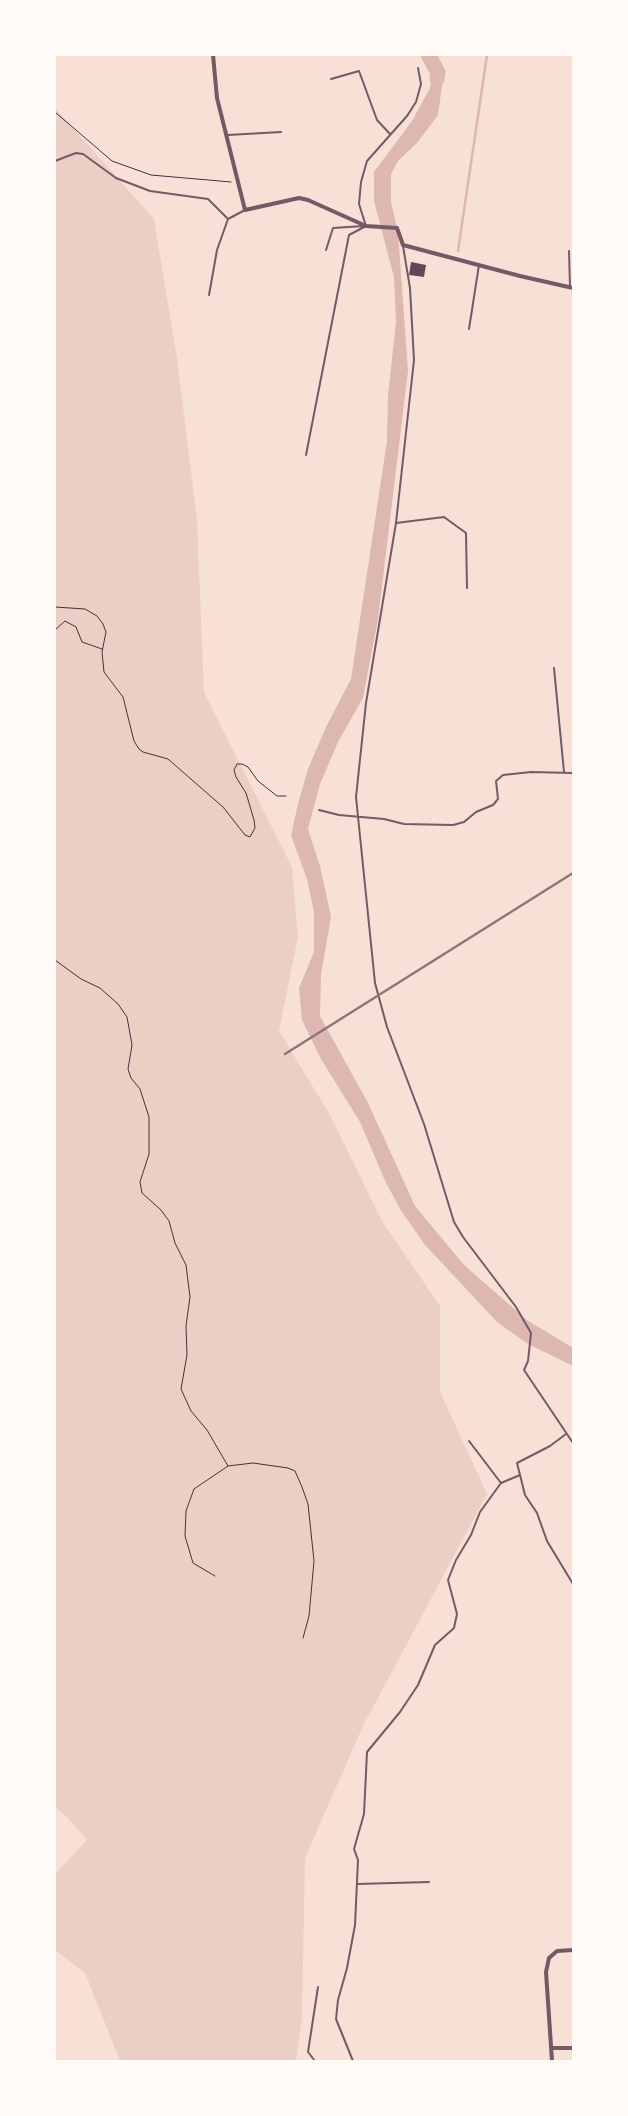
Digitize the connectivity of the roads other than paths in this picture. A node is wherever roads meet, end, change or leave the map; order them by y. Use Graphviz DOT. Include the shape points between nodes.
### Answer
graph roads {
  1 [pos="213,55"];
  2 [pos="418,68"];
  3 [pos="331,79"];
  4 [pos="281,132"];
  5 [pos="390,134"];
  6 [pos="226,135"];
  7 [pos="55,162"];
  8 [pos="244,210"];
  9 [pos="228,219"];
  10 [pos="366,226"];
  11 [pos="403,245"];
  12 [pos="326,250"];
  13 [pos="569,251"];
  14 [pos="479,265"];
  15 [pos="572,287"];
  16 [pos="209,295"];
  17 [pos="468,329"];
  18 [pos="306,455"];
  19 [pos="396,523"];
  20 [pos="467,588"];
  21 [pos="554,668"];
  22 [pos="564,772"];
  23 [pos="573,773"];
  24 [pos="319,810"];
  25 [pos="358,816"];
  26 [pos="566,1434"];
  27 [pos="469,1441"];
  28 [pos="573,1443"];
  29 [pos="520,1475"];
  30 [pos="501,1483"];
  31 [pos="573,1584"];
  32 [pos="429,1882"];
  33 [pos="357,1884"];
  34 [pos="573,1950"];
  35 [pos="318,1987"];
  36 [pos="552,2048"];
  37 [pos="573,2048"];
  38 [pos="315,2061"];
  39 [pos="353,2061"];
  40 [pos="552,2061"];
  1 -- 6 [label="street" via="217,98"];
  2 -- 5 [label="lane" via="421,84 416,102"];
  3 -- 5 [label="lane" via="360,72 377,120"];
  4 -- 6 [label="lane"];
  5 -- 10 [label="lane" via="367,161 361,182 360,204"];
  6 -- 8 [label="street"];
  7 -- 9 [label="lane" via="76,153 83,154 116,178 150,191 208,199"];
  8 -- 9 [label="lane"];
  8 -- 10 [label="street" via="299,198"];
  9 -- 16 [label="lane" via="217,250"];
  10 -- 11 [label="street" via="397,228"];
  10 -- 12 [label="lane" via="333,228"];
  10 -- 18 [label="lane" via="349,235"];
  11 -- 14 [label="street"];
  11 -- 19 [label="lane" via="410,288 414,360"];
  13 -- 15 [label="lane"];
  14 -- 15 [label="street"];
  14 -- 17 [label="lane"];
  19 -- 20 [label="lane" via="444,517 466,533"];
  19 -- 25 [label="lane" via="366,704 356,798"];
  21 -- 22 [label="lane"];
  22 -- 23 [label="lane"];
  22 -- 25 [label="lane" via="504,775 496,781 498,799 493,806 453,825 404,824"];
  24 -- 25 [label="lane"];
  25 -- 26 [label="lane" via="375,982 387,1028 424,1124 454,1222 531,1333 524,1370"];
  26 -- 28 [label="lane"];
  26 -- 29 [label="lane" via="517,1463"];
  27 -- 30 [label="lane"];
  29 -- 30 [label="lane"];
  29 -- 31 [label="lane" via="525,1495 537,1513 547,1541"];
  30 -- 33 [label="lane" via="480,1512 448,1580 457,1614 454,1628 436,1645 418,1685 367,1752 364,1814 354,1849 358,1860"];
  32 -- 33 [label="lane"];
  33 -- 39 [label="lane" via="354,1925 336,2019"];
  34 -- 36 [label="street" via="557,1951 550,1958 546,1972"];
  35 -- 38 [label="lane" via="308,2052"];
  36 -- 37 [label="street"];
  36 -- 40 [label="street"];
}
